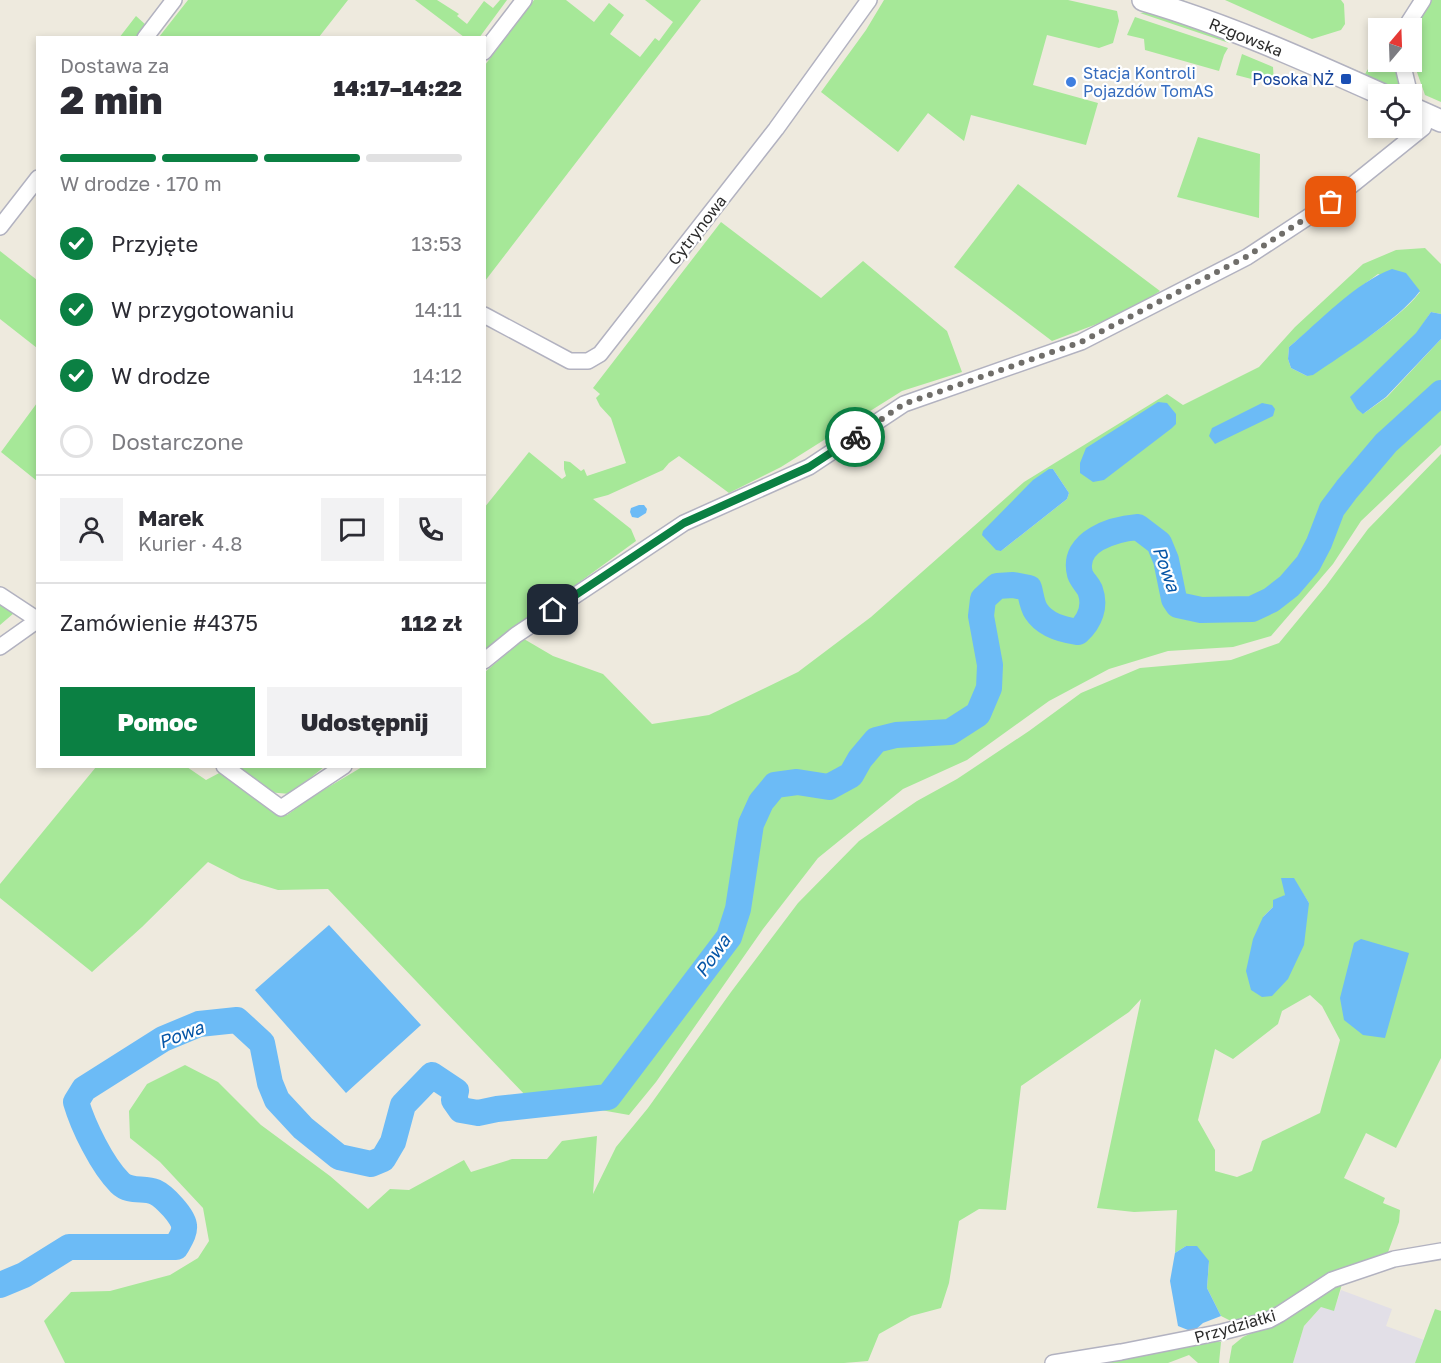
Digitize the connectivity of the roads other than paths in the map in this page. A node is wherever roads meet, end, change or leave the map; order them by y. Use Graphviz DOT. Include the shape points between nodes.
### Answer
graph roads {
  1 [pos="174,0"];
  2 [pos="524,0"];
  3 [pos="869,0"];
  4 [pos="1143,0"];
  5 [pos="1423,0"];
  6 [pos="1411,18"];
  7 [pos="147,36"];
  8 [pos="486,49"];
  9 [pos="1368,88"];
  10 [pos="1427,114"];
  11 [pos="36,181"];
  12 [pos="0,228"];
  13 [pos="486,316"];
  14 [pos="0,596"];
  15 [pos="36,619"];
  16 [pos="36,621"];
  17 [pos="0,647"];
  18 [pos="486,659"];
  19 [pos="227,768"];
  20 [pos="341,768"];
  21 [pos="1441,1251"];
  22 [pos="1053,1363"];
  1 -- 7 [label="street"];
  2 -- 8 [label="street"];
  3 -- 13 [label="street, Cytrynowa" via="776,129 600,354 588,361 570,361"];
  4 -- 9 [label="street, Rzgowska" via="1241,34"];
  5 -- 6 [label="street"];
  10 -- 18 [label="street" via="1423,128 1331,202 1246,257 1081,342 904,404 809,467 684,523 516,635"];
  11 -- 12 [label="street"];
  14 -- 15 [label="street"];
  16 -- 17 [label="street"];
  19 -- 20 [label="street" via="281,808"];
  21 -- 22 [label="street, Przydziałki" via="1394,1259 1332,1280 1269,1320"];
}
